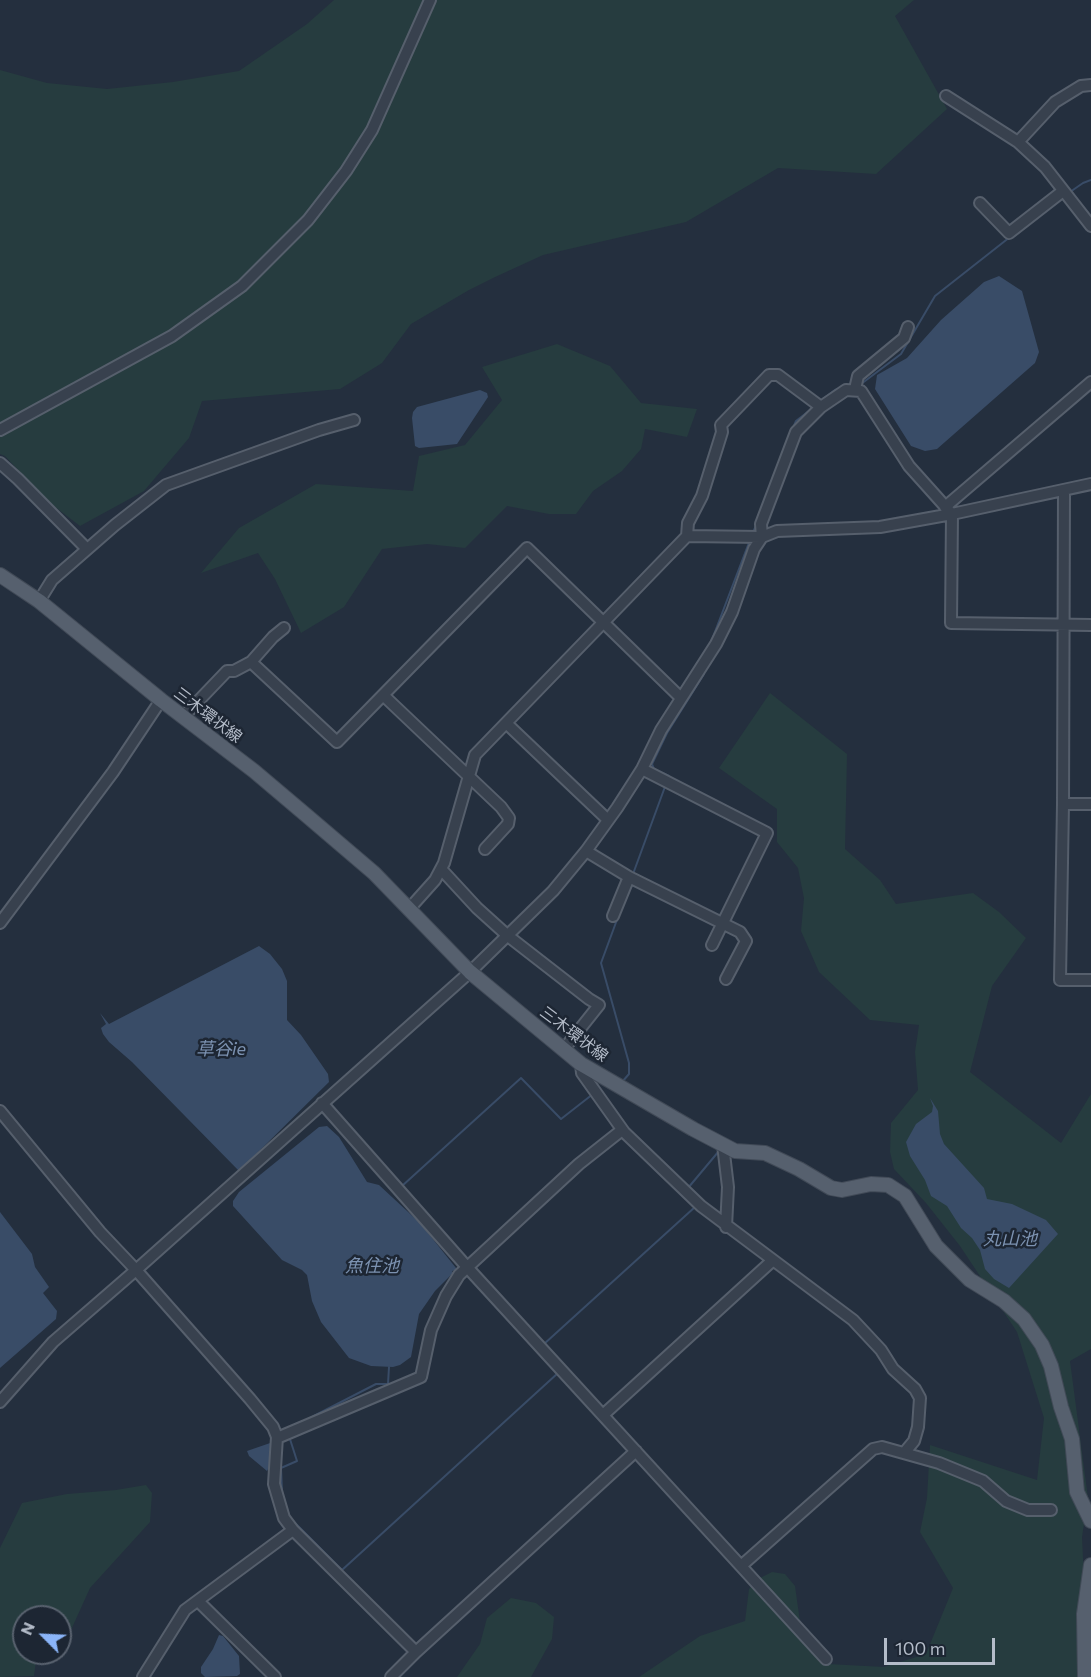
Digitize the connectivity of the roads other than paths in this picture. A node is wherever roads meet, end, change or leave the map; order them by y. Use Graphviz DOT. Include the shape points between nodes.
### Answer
graph roads {
  1 [pos="430,0"];
  2 [pos="1091,85"];
  3 [pos="946,96"];
  4 [pos="1018,142"];
  5 [pos="1063,191"];
  6 [pos="980,203"];
  7 [pos="1091,226"];
  8 [pos="908,327"];
  9 [pos="1091,382"];
  10 [pos="855,389"];
  11 [pos="821,407"];
  12 [pos="354,420"];
  13 [pos="0,430"];
  14 [pos="0,463"];
  15 [pos="1091,484"];
  16 [pos="1064,489"];
  17 [pos="949,511"];
  18 [pos="687,536"];
  19 [pos="762,537"];
  20 [pos="87,549"];
  21 [pos="0,575"];
  22 [pos="39,601"];
  23 [pos="604,622"];
  24 [pos="1064,624"];
  25 [pos="1091,625"];
  26 [pos="284,628"];
  27 [pos="251,662"];
  28 [pos="383,695"];
  29 [pos="681,698"];
  30 [pos="161,700"];
  31 [pos="183,717"];
  32 [pos="506,723"];
  33 [pos="642,769"];
  34 [pos="469,778"];
  35 [pos="1063,804"];
  36 [pos="1091,804"];
  37 [pos="608,820"];
  38 [pos="485,849"];
  39 [pos="586,851"];
  40 [pos="441,869"];
  41 [pos="629,877"];
  42 [pos="409,909"];
  43 [pos="613,916"];
  44 [pos="0,923"];
  45 [pos="722,923"];
  46 [pos="508,936"];
  47 [pos="712,945"];
  48 [pos="470,972"];
  49 [pos="726,979"];
  50 [pos="1091,980"];
  51 [pos="564,1049"];
  52 [pos="581,1064"];
  53 [pos="322,1103"];
  54 [pos="0,1111"];
  55 [pos="622,1130"];
  56 [pos="723,1145"];
  57 [pos="726,1227"];
  58 [pos="772,1262"];
  59 [pos="467,1267"];
  60 [pos="136,1270"];
  61 [pos="0,1402"];
  62 [pos="603,1415"];
  63 [pos="277,1438"];
  64 [pos="636,1451"];
  65 [pos="904,1453"];
  66 [pos="1051,1510"];
  67 [pos="1091,1521"];
  68 [pos="293,1530"];
  69 [pos="1091,1565"];
  70 [pos="741,1566"];
  71 [pos="198,1601"];
  72 [pos="416,1652"];
  73 [pos="826,1659"];
  74 [pos="262,1665"];
  75 [pos="143,1677"];
  76 [pos="259,1677"];
  77 [pos="275,1677"];
  78 [pos="391,1677"];
  79 [pos="1085,1677"];
  1 -- 13 [label="street" via="372,130 346,171 308,220 242,286 172,336"];
  2 -- 4 [label="street" via="1081,86 1055,102"];
  3 -- 4 [label="street"];
  4 -- 5 [label="street"];
  5 -- 6 [label="street" via="1009,233"];
  5 -- 7 [label="street"];
  8 -- 10 [label="street" via="904,338 858,376"];
  9 -- 17 [label="street"];
  10 -- 11 [label="street" via="846,390"];
  10 -- 17 [label="street" via="861,391 909,466"];
  11 -- 18 [label="street" via="778,375 769,375 721,424 722,432 702,496 688,523"];
  11 -- 19 [label="street" via="796,432 761,524"];
  12 -- 20 [label="street" via="166,484"];
  14 -- 20 [label="street"];
  15 -- 16 [label="street"];
  16 -- 17 [label="street"];
  16 -- 24 [label="street"];
  17 -- 19 [label="street" via="880,527 777,531"];
  17 -- 24 [label="street" via="951,623"];
  18 -- 19 [label="street"];
  18 -- 23 [label="street"];
  19 -- 29 [label="street" via="716,644"];
  20 -- 22 [label="street" via="52,580"];
  21 -- 22 [label="main road, 三木環状線"];
  22 -- 30 [label="main road, 三木環状線"];
  23 -- 28 [label="street" via="527,548"];
  23 -- 29 [label="street"];
  23 -- 32 [label="street"];
  24 -- 25 [label="street"];
  24 -- 35 [label="street"];
  26 -- 27 [label="street"];
  27 -- 28 [label="street" via="336,742"];
  27 -- 31 [label="street" via="227,671"];
  28 -- 34 [label="street"];
  29 -- 33 [label="street"];
  30 -- 31 [label="main road, 三木環状線"];
  30 -- 44 [label="street" via="113,772"];
  31 -- 42 [label="main road, 三木環状線" via="306,814"];
  32 -- 34 [label="street" via="476,755"];
  32 -- 37 [label="street"];
  33 -- 37 [label="street"];
  33 -- 45 [label="street" via="767,833"];
  34 -- 38 [label="street" via="509,818"];
  34 -- 40 [label="street"];
  35 -- 36 [label="street"];
  35 -- 50 [label="street" via="1060,980"];
  37 -- 39 [label="street"];
  39 -- 41 [label="street"];
  39 -- 46 [label="street"];
  40 -- 42 [label="street"];
  40 -- 46 [label="street"];
  41 -- 43 [label="street"];
  41 -- 45 [label="street"];
  42 -- 48 [label="main road, 三木環状線"];
  45 -- 47 [label="street"];
  45 -- 49 [label="street" via="740,932 746,941"];
  46 -- 48 [label="street"];
  46 -- 51 [label="street" via="599,1005"];
  48 -- 51 [label="main road, 三木環状線"];
  48 -- 53 [label="street"];
  51 -- 52 [label="main road, 三木環状線"];
  52 -- 55 [label="street" via="582,1072"];
  52 -- 56 [label="main road, 三木環状線"];
  53 -- 59 [label="street"];
  53 -- 60 [label="street"];
  54 -- 60 [label="street"];
  55 -- 57 [label="street"];
  55 -- 59 [label="street" via="579,1164"];
  56 -- 57 [label="street" via="728,1187"];
  56 -- 67 [label="main road, 三木環状線" via="735,1151 765,1153 831,1188 888,1185 905,1196 936,1246 970,1280 1024,1319 1042,1345 1072,1439 1077,1492"];
  57 -- 58 [label="street"];
  58 -- 62 [label="street"];
  58 -- 65 [label="street" via="853,1320 915,1389 920,1398 918,1427 914,1441"];
  59 -- 62 [label="street"];
  59 -- 63 [label="street" via="431,1330 421,1377"];
  60 -- 61 [label="street" via="53,1342"];
  60 -- 63 [label="street" via="250,1399"];
  62 -- 64 [label="street"];
  63 -- 68 [label="street" via="274,1484 284,1518"];
  64 -- 70 [label="street"];
  64 -- 72 [label="street"];
  65 -- 66 [label="street" via="983,1481 1006,1501 1028,1510"];
  65 -- 70 [label="street" via="882,1447 873,1449"];
  68 -- 71 [label="street"];
  68 -- 72 [label="street"];
  69 -- 79 [label="main road" via="1084,1614"];
  70 -- 73 [label="street"];
  71 -- 74 [label="street"];
  71 -- 75 [label="street" via="185,1610"];
  72 -- 78 [label="street"];
  74 -- 76 [label="street"];
  74 -- 77 [label="street"];
}
